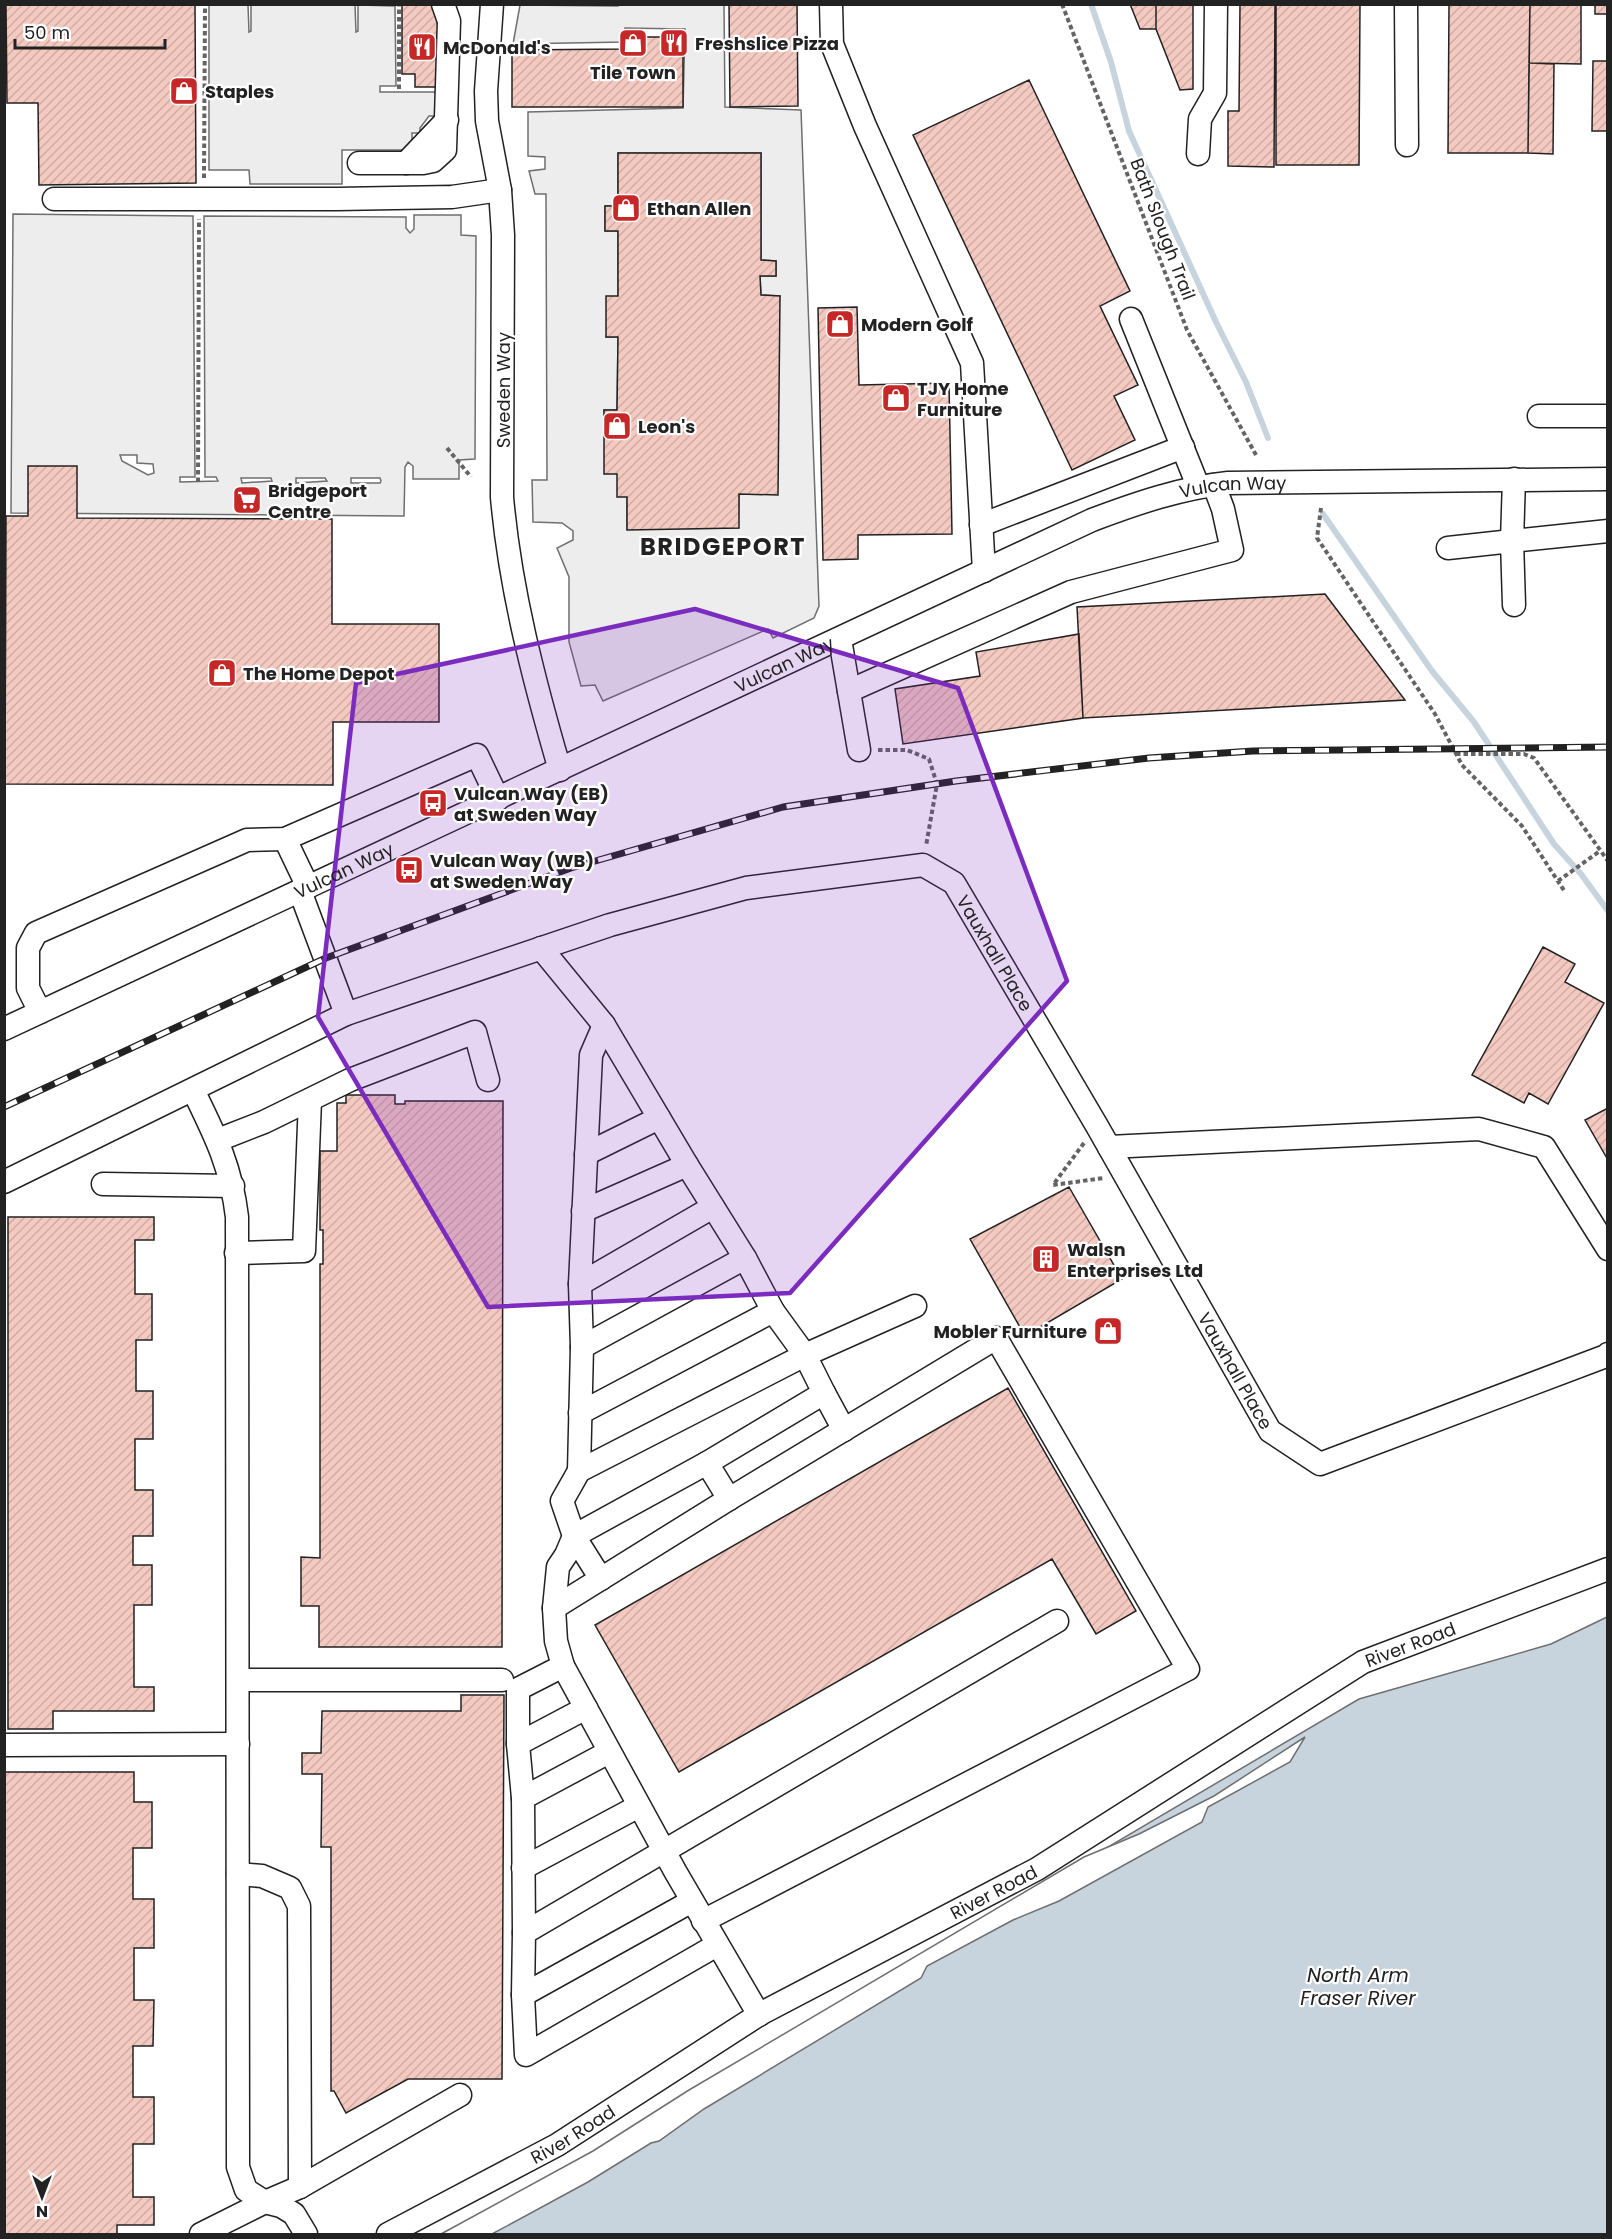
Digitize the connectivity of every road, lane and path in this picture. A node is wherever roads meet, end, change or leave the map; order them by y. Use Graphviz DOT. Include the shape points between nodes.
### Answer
graph roads {
  1 [pos="205,4"];
  2 [pos="399,4"];
  3 [pos="443,4"];
  4 [pos="492,4"];
  5 [pos="831,4"];
  6 [pos="1062,4"];
  7 [pos="1216,4"];
  8 [pos="1406,4"];
  9 [pos="399,89"];
  10 [pos="1407,145"];
  11 [pos="1198,154"];
  12 [pos="359,163"];
  13 [pos="204,179"];
  14 [pos="500,190"];
  15 [pos="54,199"];
  16 [pos="199,213"];
  17 [pos="1131,319"];
  18 [pos="1539,416"];
  19 [pos="1608,416"];
  20 [pos="1183,447"];
  21 [pos="447,448"];
  22 [pos="1256,455"];
  23 [pos="471,477"];
  24 [pos="1514,479"];
  25 [pos="1608,479"];
  26 [pos="198,482"];
  27 [pos="1206,485"];
  28 [pos="1321,508"];
  29 [pos="981,525"];
  30 [pos="1608,531"];
  31 [pos="1512,541"];
  32 [pos="1448,548"];
  33 [pos="984,571"];
  34 [pos="1514,605"];
  35 [pos="840,639"];
  36 [pos="849,691"];
  37 [pos="859,750"];
  38 [pos="1459,754"];
  39 [pos="560,770"];
  40 [pos="498,799"];
  41 [pos="285,839"];
  42 [pos="1600,851"];
  43 [pos="1608,861"];
  44 [pos="923,865"];
  45 [pos="1558,881"];
  46 [pos="304,889"];
  47 [pos="1565,892"];
  48 [pos="541,948"];
  49 [pos="40,1012"];
  50 [pos="346,1014"];
  51 [pos="604,1025"];
  52 [pos="4,1029"];
  53 [pos="488,1080"];
  54 [pos="193,1090"];
  55 [pos="310,1100"];
  56 [pos="659,1118"];
  57 [pos="1097,1126"];
  58 [pos="218,1140"];
  59 [pos="1109,1147"];
  60 [pos="586,1154"];
  61 [pos="687,1165"];
  62 [pos="1125,1175"];
  63 [pos="4,1182"];
  64 [pos="103,1184"];
  65 [pos="233,1186"];
  66 [pos="713,1207"];
  67 [pos="583,1211"];
  68 [pos="1608,1248"];
  69 [pos="236,1253"];
  70 [pos="745,1258"];
  71 [pos="580,1284"];
  72 [pos="915,1306"];
  73 [pos="773,1311"];
  74 [pos="582,1347"];
  75 [pos="1608,1353"];
  76 [pos="805,1355"];
  77 [pos="824,1393"];
  78 [pos="580,1413"];
  79 [pos="844,1430"];
  80 [pos="707,1463"];
  81 [pos="579,1471"];
  82 [pos="729,1499"];
  83 [pos="574,1536"];
  84 [pos="1608,1569"];
  85 [pos="601,1579"];
  86 [pos="554,1608"];
  87 [pos="1057,1621"];
  88 [pos="563,1666"];
  89 [pos="238,1680"];
  90 [pos="502,1680"];
  91 [pos="586,1708"];
  92 [pos="238,1744"];
  93 [pos="518,1744"];
  94 [pos="4,1745"];
  95 [pos="609,1752"];
  96 [pos="523,1798"];
  97 [pos="639,1806"];
  98 [pos="663,1851"];
  99 [pos="523,1868"];
  100 [pos="238,1874"];
  101 [pos="692,1901"];
  102 [pos="703,1921"];
  103 [pos="524,1933"];
  104 [pos="717,1946"];
  105 [pos="523,1995"];
  106 [pos="759,2014"];
  107 [pos="460,2095"];
  108 [pos="300,2187"];
  109 [pos="265,2202"];
  110 [pos="201,2235"];
  111 [pos="306,2235"];
  112 [pos="388,2235"];
  1 -- 13 [label="path"];
  2 -- 9 [label="path"];
  3 -- 12 [label="street" via="449,21 446,144 440,156 423,163"];
  4 -- 14 [label="street, Sweden Way" via="487,121"];
  5 -- 29 [label="street" via="832,44 972,363"];
  6 -- 22 [label="path, Bath Slough Trail" via="1187,330"];
  7 -- 11 [label="street" via="1215,93 1200,119"];
  8 -- 10 [label="street"];
  14 -- 15 [label="street" via="452,197"];
  14 -- 39 [label="street, Sweden Way" via="502,497 506,536 518,604"];
  16 -- 26 [label="path"];
  17 -- 20 [label="street"];
  18 -- 19 [label="street"];
  20 -- 27 [label="street"];
  20 -- 29 [label="street"];
  21 -- 23 [label="path"];
  24 -- 25 [label="street, Vulcan Way"];
  24 -- 27 [label="street, Vulcan Way"];
  24 -- 31 [label="street"];
  27 -- 33 [label="street, Vulcan Way" via="1120,509"];
  27 -- 36 [label="street" via="1223,509 1232,550 1071,592"];
  28 -- 38 [label="path" via="1317,538"];
  29 -- 33 [label="street"];
  30 -- 31 [label="street"];
  31 -- 32 [label="street"];
  31 -- 34 [label="street"];
  33 -- 35 [label="street, Vulcan Way"];
  35 -- 36 [label="street"];
  35 -- 39 [label="street, Vulcan Way"];
  36 -- 37 [label="street"];
  37 -- 44 [label="path" via="907,750 929,759 937,784"];
  38 -- 42 [label="path" via="1524,754 1534,758"];
  38 -- 45 [label="path" via="1462,765 1522,826"];
  39 -- 40 [label="street, Vulcan Way"];
  40 -- 41 [label="street" via="477,755"];
  40 -- 46 [label="street, Vulcan Way"];
  41 -- 46 [label="street"];
  41 -- 49 [label="street" via="247,840 36,933 28,948 28,988"];
  42 -- 43 [label="path"];
  42 -- 45 [label="path"];
  44 -- 48 [label="street" via="746,888"];
  44 -- 57 [label="street, Vauxhall Place" via="954,884"];
  45 -- 47 [label="path"];
  46 -- 49 [label="street, Vulcan Way"];
  46 -- 50 [label="street"];
  48 -- 50 [label="street"];
  48 -- 51 [label="street"];
  49 -- 52 [label="street, Vulcan Way"];
  50 -- 54 [label="street"];
  51 -- 56 [label="street"];
  51 -- 60 [label="street" via="591,1055"];
  53 -- 55 [label="street" via="475,1032 350,1080"];
  54 -- 58 [label="street"];
  54 -- 63 [label="street"];
  55 -- 58 [label="street"];
  55 -- 69 [label="street" via="304,1251"];
  56 -- 60 [label="street"];
  56 -- 61 [label="street"];
  57 -- 59 [label="street, Vauxhall Place"];
  57 -- 62 [label="path" via="1053,1185"];
  58 -- 65 [label="street"];
  59 -- 62 [label="street, Vauxhall Place"];
  59 -- 68 [label="street" via="1479,1129 1544,1148"];
  60 -- 67 [label="street"];
  61 -- 66 [label="street"];
  61 -- 67 [label="street"];
  62 -- 75 [label="street, Vauxhall Place" via="1270,1431 1320,1464"];
  64 -- 65 [label="street"];
  65 -- 69 [label="street"];
  66 -- 70 [label="street"];
  66 -- 71 [label="street"];
  67 -- 71 [label="street"];
  69 -- 89 [label="street"];
  70 -- 73 [label="street"];
  70 -- 74 [label="street"];
  71 -- 74 [label="street"];
  72 -- 76 [label="street"];
  73 -- 76 [label="street"];
  73 -- 78 [label="street"];
  74 -- 78 [label="street"];
  76 -- 77 [label="street"];
  76 -- 81 [label="street"];
  77 -- 79 [label="street"];
  77 -- 80 [label="street"];
  78 -- 81 [label="street"];
  79 -- 82 [label="street"];
  79 -- 102 [label="street" via="996,1338 1188,1669"];
  80 -- 82 [label="street"];
  80 -- 83 [label="street"];
  81 -- 83 [label="street" via="562,1502"];
  82 -- 85 [label="street"];
  83 -- 85 [label="street"];
  83 -- 86 [label="street" via="558,1567"];
  84 -- 106 [label="street, River Road" via="1363,1662 1037,1869"];
  85 -- 86 [label="street"];
  86 -- 88 [label="street" via="556,1641"];
  87 -- 98 [label="street"];
  88 -- 91 [label="street"];
  88 -- 93 [label="street" via="518,1689"];
  89 -- 90 [label="street"];
  89 -- 92 [label="street"];
  91 -- 93 [label="street"];
  91 -- 95 [label="street"];
  92 -- 94 [label="street"];
  92 -- 100 [label="street"];
  93 -- 96 [label="street"];
  95 -- 96 [label="street"];
  95 -- 97 [label="street"];
  96 -- 99 [label="street"];
  97 -- 98 [label="street"];
  97 -- 99 [label="street"];
  98 -- 101 [label="street"];
  98 -- 103 [label="street"];
  99 -- 103 [label="street"];
  100 -- 108 [label="street" via="262,1876 290,1888 299,1906"];
  100 -- 109 [label="street" via="238,2167 246,2190"];
  101 -- 102 [label="street"];
  101 -- 105 [label="street"];
  102 -- 104 [label="street"];
  103 -- 105 [label="street"];
  104 -- 105 [label="street" via="526,2055"];
  104 -- 106 [label="street"];
  106 -- 112 [label="street, River Road" via="557,2145"];
  107 -- 108 [label="street"];
  108 -- 109 [label="street"];
  109 -- 110 [label="street"];
  109 -- 111 [label="street" via="294,2214"];
}
